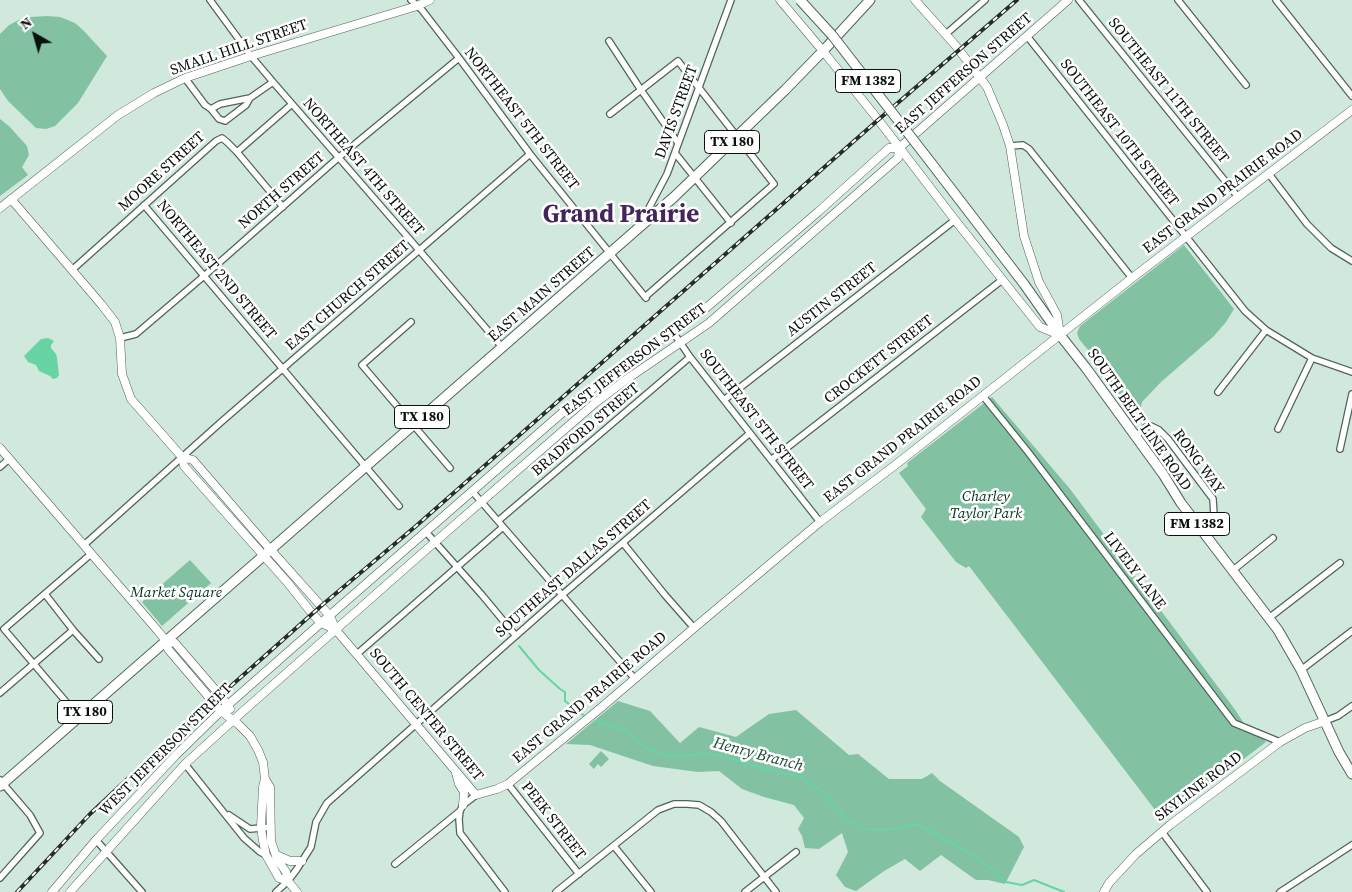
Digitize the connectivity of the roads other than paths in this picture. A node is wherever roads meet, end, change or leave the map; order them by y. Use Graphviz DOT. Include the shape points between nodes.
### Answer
graph roads {
  1 [pos="210,0"];
  2 [pos="430,0"];
  3 [pos="730,0"];
  4 [pos="780,0"];
  5 [pos="800,0"];
  6 [pos="870,0"];
  7 [pos="915,0"];
  8 [pos="985,0"];
  9 [pos="1068,0"];
  10 [pos="1079,0"];
  11 [pos="1178,0"];
  12 [pos="1276,0"];
  13 [pos="414,3"];
  14 [pos="946,34"];
  15 [pos="1027,36"];
  16 [pos="609,41"];
  17 [pos="823,51"];
  18 [pos="251,56"];
  19 [pos="459,58"];
  20 [pos="980,77"];
  21 [pos="185,78"];
  22 [pos="273,82"];
  23 [pos="1246,86"];
  24 [pos="698,88"];
  25 [pos="641,90"];
  26 [pos="1352,96"];
  27 [pos="250,98"];
  28 [pos="292,104"];
  29 [pos="211,109"];
  30 [pos="1352,110"];
  31 [pos="610,114"];
  32 [pos="737,137"];
  33 [pos="678,143"];
  34 [pos="1010,146"];
  35 [pos="900,148"];
  36 [pos="237,152"];
  37 [pos="675,152"];
  38 [pos="530,154"];
  39 [pos="338,158"];
  40 [pos="1269,174"];
  41 [pos="694,178"];
  42 [pos="1238,198"];
  43 [pos="11,200"];
  44 [pos="144,205"];
  45 [pos="283,207"];
  46 [pos="0,208"];
  47 [pos="955,220"];
  48 [pos="730,223"];
  49 [pos="637,229"];
  50 [pos="1186,237"];
  51 [pos="419,250"];
  52 [pos="610,253"];
  53 [pos="1352,261"];
  54 [pos="755,267"];
  55 [pos="72,270"];
  56 [pos="204,276"];
  57 [pos="763,277"];
  58 [pos="1132,278"];
  59 [pos="1002,280"];
  60 [pos="410,322"];
  61 [pos="1266,330"];
  62 [pos="673,332"];
  63 [pos="1060,335"];
  64 [pos="120,338"];
  65 [pos="681,344"];
  66 [pos="502,347"];
  67 [pos="690,357"];
  68 [pos="1312,358"];
  69 [pos="283,369"];
  70 [pos="1352,372"];
  71 [pos="1218,392"];
  72 [pos="1352,394"];
  73 [pos="983,396"];
  74 [pos="579,399"];
  75 [pos="724,400"];
  76 [pos="586,411"];
  77 [pos="413,425"];
  78 [pos="1278,429"];
  79 [pos="539,432"];
  80 [pos="750,433"];
  81 [pos="1136,436"];
  82 [pos="548,443"];
  83 [pos="0,448"];
  84 [pos="1340,448"];
  85 [pos="182,457"];
  86 [pos="9,459"];
  87 [pos="771,460"];
  88 [pos="502,464"];
  89 [pos="366,466"];
  90 [pos="0,467"];
  91 [pos="450,468"];
  92 [pos="512,475"];
  93 [pos="472,491"];
  94 [pos="481,502"];
  95 [pos="399,506"];
  96 [pos="498,521"];
  97 [pos="820,522"];
  98 [pos="503,527"];
  99 [pos="1202,531"];
  100 [pos="426,532"];
  101 [pos="1273,538"];
  102 [pos="435,542"];
  103 [pos="623,543"];
  104 [pos="84,546"];
  105 [pos="267,552"];
  106 [pos="91,554"];
  107 [pos="1340,563"];
  108 [pos="457,567"];
  109 [pos="1232,570"];
  110 [pos="44,594"];
  111 [pos="562,595"];
  112 [pos="330,616"];
  113 [pos="1269,618"];
  114 [pos="321,623"];
  115 [pos="694,628"];
  116 [pos="73,630"];
  117 [pos="336,630"];
  118 [pos="1352,631"];
  119 [pos="516,636"];
  120 [pos="166,641"];
  121 [pos="357,654"];
  122 [pos="99,659"];
  123 [pos="34,664"];
  124 [pos="1301,670"];
  125 [pos="634,679"];
  126 [pos="0,693"];
  127 [pos="1352,706"];
  128 [pos="225,708"];
  129 [pos="79,717"];
  130 [pos="234,720"];
  131 [pos="1325,721"];
  132 [pos="416,724"];
  133 [pos="1280,742"];
  134 [pos="185,764"];
  135 [pos="455,771"];
  136 [pos="1352,774"];
  137 [pos="265,779"];
  138 [pos="1,783"];
  139 [pos="508,784"];
  140 [pos="476,795"];
  141 [pos="220,808"];
  142 [pos="462,808"];
  143 [pos="262,827"];
  144 [pos="271,827"];
  145 [pos="250,829"];
  146 [pos="1162,832"];
  147 [pos="244,838"];
  148 [pos="96,840"];
  149 [pos="1352,845"];
  150 [pos="614,846"];
  151 [pos="106,851"];
  152 [pos="796,852"];
  153 [pos="266,855"];
  154 [pos="276,855"];
  155 [pos="302,861"];
  156 [pos="395,864"];
  157 [pos="579,874"];
  158 [pos="764,877"];
  159 [pos="0,878"];
  160 [pos="288,881"];
  161 [pos="52,892"];
  162 [pos="70,892"];
  163 [pos="142,892"];
  164 [pos="276,892"];
  165 [pos="297,892"];
  166 [pos="505,892"];
  167 [pos="556,892"];
  168 [pos="651,892"];
  169 [pos="745,892"];
  170 [pos="776,892"];
  171 [pos="1104,892"];
  172 [pos="1207,892"];
  173 [pos="1280,892"];
  1 -- 18 [label="street, NORTHEAST 4TH STREET"];
  2 -- 13 [label="street, SMALL HILL STREET"];
  3 -- 24 [label="street, DAVIS STREET"];
  4 -- 17 [label="street, FM 1382"];
  5 -- 63 [label="main road, SOUTH BELT LINE ROAD / FM 1382, bridge" via="832,35"];
  6 -- 17 [label="main road, EAST MAIN STREET / TX 180"];
  7 -- 14 [label="street"];
  8 -- 14 [label="street"];
  9 -- 15 [label="street, EAST JEFFERSON STREET"];
  10 -- 42 [label="street, SOUTHEAST 11TH STREET"];
  11 -- 23 [label="street"];
  12 -- 26 [label="street"];
  13 -- 18 [label="street, SMALL HILL STREET"];
  13 -- 19 [label="street, NORTHEAST 5TH STREET"];
  14 -- 20 [label="street"];
  15 -- 20 [label="street, EAST JEFFERSON STREET"];
  15 -- 50 [label="street, SOUTHEAST 10TH STREET"];
  16 -- 25 [label="street"];
  17 -- 32 [label="main road, EAST MAIN STREET / TX 180"];
  17 -- 35 [label="street, SOUTH BELT LINE ROAD / FM 1382"];
  18 -- 21 [label="street, SMALL HILL STREET"];
  18 -- 22 [label="street, NORTHEAST 4TH STREET"];
  19 -- 38 [label="street, NORTHEAST 5TH STREET"];
  19 -- 39 [label="street, NORTH STREET"];
  20 -- 34 [label="street"];
  20 -- 35 [label="street, EAST JEFFERSON STREET"];
  21 -- 29 [label="street"];
  21 -- 43 [label="street, SMALL HILL STREET" via="118,115"];
  22 -- 27 [label="street"];
  22 -- 28 [label="street, NORTHEAST 4TH STREET"];
  24 -- 25 [label="street" via="678,61"];
  24 -- 32 [label="street"];
  24 -- 33 [label="street, DAVIS STREET"];
  25 -- 31 [label="street"];
  25 -- 33 [label="street"];
  27 -- 29 [label="street"];
  27 -- 29 [label="street" via="225,121"];
  28 -- 36 [label="street"];
  28 -- 39 [label="street, NORTHEAST 4TH STREET"];
  30 -- 40 [label="street, EAST GRAND PRAIRIE ROAD"];
  32 -- 41 [label="main road, EAST MAIN STREET / TX 180"];
  32 -- 48 [label="street" via="774,184"];
  33 -- 37 [label="street, DAVIS STREET"];
  34 -- 58 [label="street" via="1023,145 1029,149"];
  34 -- 63 [label="street" via="1024,236 1039,282 1057,315"];
  35 -- 47 [label="street, SOUTH BELT LINE ROAD / FM 1382"];
  35 -- 54 [label="street, EAST JEFFERSON STREET" via="890,148"];
  35 -- 57 [label="street, EAST JEFFERSON STREET" via="898,158"];
  36 -- 44 [label="street, MOORE STREET" via="222,138 216,141"];
  36 -- 45 [label="street"];
  37 -- 41 [label="street"];
  37 -- 49 [label="street, DAVIS STREET" via="667,174"];
  38 -- 51 [label="street, EAST CHURCH STREET"];
  38 -- 52 [label="street, NORTHEAST 5TH STREET"];
  39 -- 45 [label="street, NORTH STREET"];
  39 -- 51 [label="street, NORTHEAST 4TH STREET"];
  40 -- 42 [label="street, EAST GRAND PRAIRIE ROAD"];
  40 -- 53 [label="street" via="1307,224 1331,248"];
  41 -- 48 [label="street"];
  41 -- 49 [label="main road, EAST MAIN STREET / TX 180"];
  42 -- 50 [label="street, EAST GRAND PRAIRIE ROAD"];
  43 -- 46 [label="street, SMALL HILL STREET"];
  43 -- 55 [label="street"];
  44 -- 55 [label="street, MOORE STREET"];
  44 -- 56 [label="street, NORTHEAST 2ND STREET"];
  45 -- 56 [label="street, NORTH STREET"];
  47 -- 59 [label="street, SOUTH BELT LINE ROAD / FM 1382"];
  47 -- 75 [label="street, AUSTIN STREET"];
  48 -- 52 [label="street" via="646,299"];
  49 -- 52 [label="main road, EAST MAIN STREET / TX 180"];
  50 -- 58 [label="street, EAST GRAND PRAIRIE ROAD"];
  50 -- 61 [label="street, SOUTHEAST 10TH STREET" via="1245,311"];
  51 -- 66 [label="street, NORTHEAST 4TH STREET"];
  51 -- 69 [label="street, EAST CHURCH STREET"];
  52 -- 66 [label="main road, EAST MAIN STREET / TX 180"];
  54 -- 57 [label="street"];
  54 -- 62 [label="street, EAST JEFFERSON STREET"];
  55 -- 64 [label="street" via="115,322"];
  56 -- 64 [label="street, NORTH STREET" via="136,334"];
  56 -- 69 [label="street, NORTHEAST 2ND STREET"];
  57 -- 65 [label="street, EAST JEFFERSON STREET"];
  58 -- 63 [label="street, EAST GRAND PRAIRIE ROAD"];
  59 -- 63 [label="street, SOUTH BELT LINE ROAD / FM 1382" via="1040,327"];
  59 -- 87 [label="street, CROCKETT STREET"];
  60 -- 77 [label="street" via="362,365"];
  61 -- 68 [label="street, SOUTHEAST 10TH STREET"];
  61 -- 71 [label="street"];
  62 -- 65 [label="street, SOUTHEAST 5TH STREET"];
  62 -- 74 [label="street, EAST JEFFERSON STREET"];
  63 -- 73 [label="street, EAST GRAND PRAIRIE ROAD"];
  63 -- 81 [label="main road, SOUTH BELT LINE ROAD / FM 1382"];
  64 -- 85 [label="street" via="122,374 131,399"];
  65 -- 67 [label="street, SOUTHEAST 5TH STREET"];
  65 -- 76 [label="street, EAST JEFFERSON STREET"];
  66 -- 77 [label="main road, EAST MAIN STREET / TX 180"];
  67 -- 75 [label="street, SOUTHEAST 5TH STREET"];
  67 -- 96 [label="street, BRADFORD STREET"];
  68 -- 70 [label="street, SOUTHEAST 10TH STREET"];
  68 -- 78 [label="street"];
  69 -- 85 [label="street, EAST CHURCH STREET"];
  69 -- 89 [label="street, NORTHEAST 2ND STREET"];
  72 -- 84 [label="street"];
  73 -- 97 [label="street, EAST GRAND PRAIRIE ROAD"];
  73 -- 133 [label="street, LIVELY LANE" via="1234,723"];
  74 -- 76 [label="street"];
  74 -- 79 [label="street, EAST JEFFERSON STREET"];
  75 -- 80 [label="street, SOUTHEAST 5TH STREET"];
  76 -- 82 [label="street, EAST JEFFERSON STREET"];
  77 -- 89 [label="main road, EAST MAIN STREET / TX 180"];
  77 -- 91 [label="street"];
  79 -- 82 [label="street"];
  79 -- 88 [label="street, EAST JEFFERSON STREET"];
  80 -- 87 [label="street, SOUTHEAST 5TH STREET"];
  80 -- 103 [label="street, SOUTHEAST DALLAS STREET"];
  81 -- 99 [label="main road, SOUTH BELT LINE ROAD / FM 1382"];
  81 -- 99 [label="street, RONG WAY" via="1146,427 1159,430 1213,499 1213,524"];
  82 -- 92 [label="street, EAST JEFFERSON STREET"];
  83 -- 86 [label="street"];
  85 -- 104 [label="street, EAST CHURCH STREET"];
  85 -- 105 [label="street" via="184,466"];
  86 -- 90 [label="street"];
  86 -- 104 [label="street"];
  87 -- 97 [label="street, SOUTHEAST 5TH STREET"];
  88 -- 92 [label="street"];
  88 -- 93 [label="street, EAST JEFFERSON STREET"];
  89 -- 95 [label="street, NORTHEAST 2ND STREET"];
  89 -- 105 [label="main road, EAST MAIN STREET / TX 180"];
  92 -- 94 [label="street, EAST JEFFERSON STREET"];
  93 -- 94 [label="street"];
  93 -- 100 [label="street, EAST JEFFERSON STREET"];
  94 -- 96 [label="street"];
  94 -- 102 [label="street, EAST JEFFERSON STREET"];
  96 -- 98 [label="street"];
  97 -- 115 [label="street, EAST GRAND PRAIRIE ROAD"];
  98 -- 108 [label="street"];
  98 -- 111 [label="street"];
  99 -- 109 [label="main road, SOUTH BELT LINE ROAD / FM 1382"];
  100 -- 102 [label="street"];
  100 -- 112 [label="street, EAST JEFFERSON STREET"];
  101 -- 109 [label="street"];
  102 -- 108 [label="street"];
  102 -- 117 [label="street, EAST JEFFERSON STREET"];
  103 -- 111 [label="street, SOUTHEAST DALLAS STREET"];
  103 -- 115 [label="street"];
  104 -- 106 [label="street"];
  105 -- 112 [label="street, SOUTH CENTER STREET"];
  105 -- 114 [label="street, SOUTH CENTER STREET"];
  105 -- 120 [label="main road, TX 180"];
  106 -- 110 [label="street"];
  106 -- 120 [label="street"];
  107 -- 113 [label="street"];
  108 -- 119 [label="street"];
  108 -- 121 [label="street"];
  109 -- 113 [label="main road, SOUTH BELT LINE ROAD / FM 1382"];
  110 -- 116 [label="street"];
  110 -- 123 [label="street" via="4,629"];
  111 -- 119 [label="street, SOUTHEAST DALLAS STREET"];
  111 -- 125 [label="street"];
  112 -- 114 [label="street, WEST JEFFERSON STREET"];
  112 -- 117 [label="street, SOUTH CENTER STREET"];
  113 -- 124 [label="main road, SOUTH BELT LINE ROAD / FM 1382"];
  114 -- 117 [label="street, SOUTH CENTER STREET"];
  114 -- 128 [label="street, WEST JEFFERSON STREET"];
  115 -- 125 [label="street, EAST GRAND PRAIRIE ROAD"];
  116 -- 122 [label="street"];
  116 -- 123 [label="street"];
  117 -- 121 [label="street, SOUTH CENTER STREET"];
  117 -- 130 [label="street, WEST JEFFERSON STREET"];
  118 -- 124 [label="street"];
  119 -- 132 [label="street, SOUTHEAST DALLAS STREET"];
  120 -- 128 [label="street" via="168,649"];
  120 -- 129 [label="main road, TX 180"];
  121 -- 132 [label="street, SOUTH CENTER STREET"];
  123 -- 126 [label="street"];
  123 -- 129 [label="street"];
  124 -- 131 [label="main road, SOUTH BELT LINE ROAD / FM 1382"];
  125 -- 139 [label="street, EAST GRAND PRAIRIE ROAD"];
  127 -- 131 [label="street"];
  128 -- 130 [label="street"];
  128 -- 148 [label="street, WEST JEFFERSON STREET"];
  129 -- 138 [label="main road, TX 180"];
  130 -- 134 [label="street, WEST JEFFERSON STREET"];
  130 -- 137 [label="street" via="256,745"];
  131 -- 133 [label="street, SKYLINE ROAD"];
  131 -- 136 [label="main road, SOUTH BELT LINE ROAD / FM 1382"];
  132 -- 135 [label="street, SOUTH CENTER STREET"];
  132 -- 155 [label="street, SOUTHEAST DALLAS STREET" via="327,803 316,822 310,847"];
  133 -- 146 [label="street, SKYLINE ROAD"];
  134 -- 141 [label="street"];
  134 -- 151 [label="street, WEST JEFFERSON STREET"];
  135 -- 140 [label="street, SOUTH CENTER STREET"];
  135 -- 142 [label="street" via="464,792"];
  137 -- 143 [label="street"];
  137 -- 144 [label="street" via="270,787"];
  138 -- 159 [label="street" via="30,815 40,833"];
  139 -- 140 [label="street, EAST GRAND PRAIRIE ROAD"];
  139 -- 157 [label="street, PEEK STREET"];
  140 -- 142 [label="street, SOUTH CENTER STREET"];
  141 -- 145 [label="street"];
  141 -- 147 [label="street"];
  142 -- 156 [label="street, SOUTH CENTER STREET"];
  142 -- 166 [label="street" via="460,834"];
  143 -- 144 [label="street"];
  143 -- 145 [label="street"];
  143 -- 153 [label="street"];
  144 -- 154 [label="street"];
  145 -- 147 [label="street"];
  146 -- 171 [label="street, SKYLINE ROAD" via="1136,854"];
  146 -- 172 [label="street"];
  147 -- 153 [label="street"];
  148 -- 151 [label="street"];
  148 -- 161 [label="street, WEST JEFFERSON STREET"];
  149 -- 173 [label="street"];
  150 -- 157 [label="street"];
  150 -- 158 [label="street" via="658,810 674,804 699,806 721,821"];
  150 -- 168 [label="street"];
  151 -- 162 [label="street, WEST JEFFERSON STREET"];
  151 -- 163 [label="street"];
  152 -- 158 [label="street"];
  153 -- 160 [label="street" via="279,878"];
  154 -- 155 [label="street" via="290,861"];
  154 -- 160 [label="street"];
  155 -- 160 [label="street, SOUTHEAST DALLAS STREET"];
  157 -- 167 [label="street"];
  158 -- 169 [label="street"];
  158 -- 170 [label="street"];
  160 -- 164 [label="street, SOUTHEAST DALLAS STREET"];
  160 -- 165 [label="street"];
}
